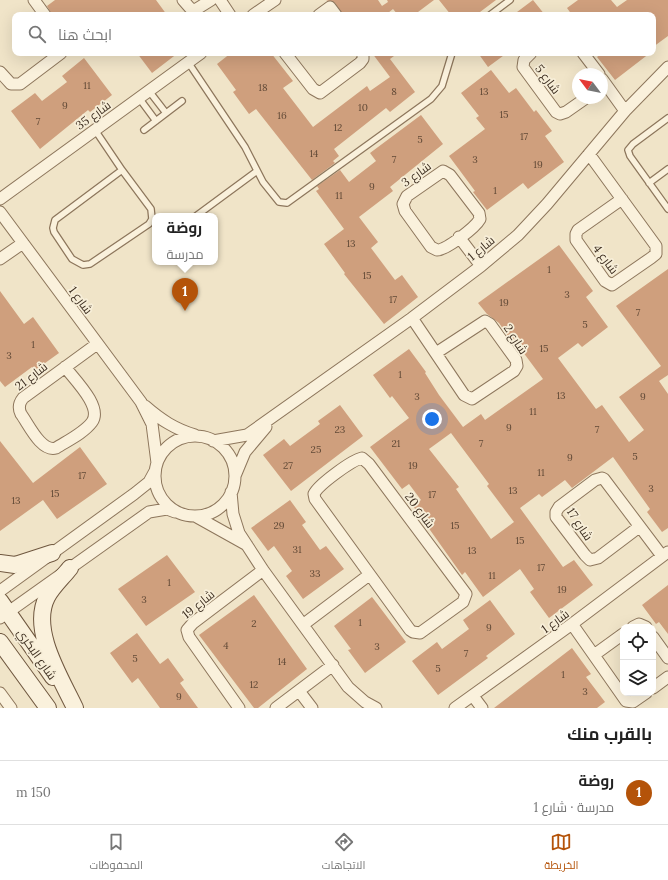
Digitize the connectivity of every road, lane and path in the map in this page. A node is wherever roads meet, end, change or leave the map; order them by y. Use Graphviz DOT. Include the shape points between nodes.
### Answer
graph roads {
  1 [pos="34,0"];
  2 [pos="183,0"];
  3 [pos="211,0"];
  4 [pos="220,0"];
  5 [pos="275,0"];
  6 [pos="510,0"];
  7 [pos="43,12"];
  8 [pos="228,12"];
  9 [pos="257,12"];
  10 [pos="494,12"];
  11 [pos="57,56"];
  12 [pos="197,56"];
  13 [pos="287,56"];
  14 [pos="364,56"];
  15 [pos="451,56"];
  16 [pos="528,56"];
  17 [pos="585,56"];
  18 [pos="188,62"];
  19 [pos="594,68"];
  20 [pos="667,71"];
  21 [pos="0,72"];
  22 [pos="608,88"];
  23 [pos="149,90"];
  24 [pos="139,98"];
  25 [pos="182,101"];
  26 [pos="577,104"];
  27 [pos="625,111"];
  28 [pos="166,113"];
  29 [pos="668,118"];
  30 [pos="156,121"];
  31 [pos="96,130"];
  32 [pos="144,130"];
  33 [pos="589,154"];
  34 [pos="668,169"];
  35 [pos="122,170"];
  36 [pos="257,171"];
  37 [pos="649,183"];
  38 [pos="0,199"];
  39 [pos="622,199"];
  40 [pos="668,210"];
  41 [pos="0,212"];
  42 [pos="200,213"];
  43 [pos="459,237"];
  44 [pos="23,243"];
  45 [pos="0,259"];
  46 [pos="481,266"];
  47 [pos="412,318"];
  48 [pos="97,344"];
  49 [pos="436,352"];
  50 [pos="65,367"];
  51 [pos="141,402"];
  52 [pos="278,414"];
  53 [pos="199,437"];
  54 [pos="213,441"];
  55 [pos="156,467"];
  56 [pos="234,477"];
  57 [pos="231,492"];
  58 [pos="179,513"];
  59 [pos="195,516"];
  60 [pos="639,527"];
  61 [pos="249,546"];
  62 [pos="52,553"];
  63 [pos="665,554"];
  64 [pos="0,563"];
  65 [pos="70,568"];
  66 [pos="263,570"];
  67 [pos="369,575"];
  68 [pos="0,591"];
  69 [pos="3,610"];
  70 [pos="304,624"];
  71 [pos="572,624"];
  72 [pos="620,636"];
  73 [pos="656,641"];
  74 [pos="0,642"];
  75 [pos="594,655"];
  76 [pos="668,658"];
  77 [pos="332,665"];
  78 [pos="668,677"];
  79 [pos="656,686"];
  80 [pos="300,691"];
  81 [pos="620,692"];
  82 [pos="0,693"];
  83 [pos="473,696"];
  84 [pos="623,696"];
  85 [pos="642,696"];
  86 [pos="11,708"];
  87 [pos="48,708"];
  88 [pos="75,708"];
  89 [pos="239,708"];
  90 [pos="276,708"];
  91 [pos="312,708"];
  92 [pos="376,708"];
  93 [pos="455,708"];
  94 [pos="482,708"];
  1 -- 7 [label="street"];
  2 -- 3 [label="street" via="187,6 196,10"];
  4 -- 8 [label="street"];
  5 -- 9 [label="street"];
  6 -- 10 [label="lane"];
  11 -- 21 [label="street" via="20,84 11,84"];
  12 -- 18 [label="street, شارع 35"];
  13 -- 14 [label="street" via="313,89 320,93 360,63"];
  15 -- 36 [label="lane" via="442,86 431,100 290,202 279,202"];
  16 -- 26 [label="street, شارع 5" via="523,67 556,112 566,112"];
  17 -- 19 [label="street"];
  18 -- 23 [label="street, شارع 35"];
  18 -- 36 [label="lane" via="245,147"];
  20 -- 27 [label="street, شارع 1"];
  22 -- 27 [label="street"];
  23 -- 24 [label="street, شارع 35"];
  23 -- 28 [label="lane"];
  24 -- 30 [label="lane"];
  24 -- 31 [label="street, شارع 35"];
  25 -- 28 [label="lane"];
  27 -- 33 [label="street, شارع 1"];
  28 -- 30 [label="lane"];
  29 -- 37 [label="lane" via="628,150"];
  30 -- 32 [label="lane"];
  31 -- 35 [label="lane"];
  31 -- 38 [label="street, شارع 35"];
  33 -- 39 [label="street, شارع 4"];
  33 -- 46 [label="street, شارع 1" via="518,235"];
  34 -- 37 [label="lane"];
  35 -- 35 [label="lane" via="151,209 152,219 149,224 96,262 83,265 77,263 54,232 55,220"];
  36 -- 42 [label="lane"];
  37 -- 40 [label="lane"];
  39 -- 39 [label="street, شارع 4" via="657,250 651,258 612,286 605,281 576,240 576,234"];
  41 -- 44 [label="street, شارع 1"];
  43 -- 43 [label="street, شارع 3" via="440,250 434,249 404,208 407,196 443,171 450,175 480,216 476,225"];
  43 -- 46 [label="street"];
  44 -- 45 [label="street"];
  44 -- 48 [label="street, شارع 1"];
  46 -- 47 [label="street, شارع 1"];
  47 -- 49 [label="street, شارع 2"];
  47 -- 52 [label="street, شارع 1"];
  48 -- 50 [label="street, شارع 21"];
  48 -- 51 [label="street, شارع 1"];
  49 -- 49 [label="street, شارع 2" via="464,395 470,399 514,371 517,366 516,360 490,324 485,321"];
  50 -- 50 [label="street, شارع 21" via="23,398 19,405 21,414 41,443 52,449 91,424 95,415 93,404"];
  51 -- 53 [label="street, شارع 1" via="177,430"];
  51 -- 55 [label="street, شارع 1" via="152,424"];
  52 -- 54 [label="street, شارع 1" via="247,435"];
  52 -- 56 [label="street, شارع 1" via="245,452"];
  53 -- 54 [label="street"];
  53 -- 55 [label="street" via="173,443 164,452"];
  54 -- 56 [label="street" via="229,456"];
  55 -- 58 [label="street" via="156,484 160,496 168,506"];
  55 -- 62 [label="street" via="148,482 134,494"];
  56 -- 57 [label="street"];
  57 -- 59 [label="street" via="216,510 206,515"];
  57 -- 61 [label="street" via="239,533"];
  58 -- 59 [label="street"];
  58 -- 65 [label="street" via="167,509 149,512"];
  59 -- 61 [label="street"];
  60 -- 60 [label="street, شارع 17" via="602,478 559,507 556,512 556,517 590,560 598,558"];
  60 -- 63 [label="street, شارع 17"];
  61 -- 66 [label="street"];
  62 -- 64 [label="main road" via="15,565"];
  62 -- 68 [label="street"];
  63 -- 71 [label="street, شارع 1"];
  65 -- 69 [label="street"];
  65 -- 88 [label="main road" via="47,597 41,618 44,639"];
  66 -- 70 [label="street"];
  66 -- 89 [label="street, شارع 19" via="193,622 187,630 189,637"];
  67 -- 67 [label="street, شارع 20" via="410,630 416,633 424,632 463,602 466,596 362,458 319,487 314,494 316,502"];
  67 -- 70 [label="street"];
  69 -- 88 [label="main road, شارع البكري"];
  70 -- 77 [label="street"];
  71 -- 75 [label="street"];
  71 -- 83 [label="street, شارع 1"];
  72 -- 75 [label="street"];
  73 -- 76 [label="street"];
  74 -- 87 [label="main road, شارع البكري"];
  75 -- 81 [label="street"];
  77 -- 80 [label="street"];
  77 -- 92 [label="street" via="348,687"];
  78 -- 79 [label="street"];
  80 -- 90 [label="street"];
  80 -- 91 [label="street"];
  82 -- 86 [label="street"];
  83 -- 93 [label="street, شارع 1"];
  83 -- 94 [label="street"];
  84 -- 85 [label="street" via="626,701 633,702"];
}
